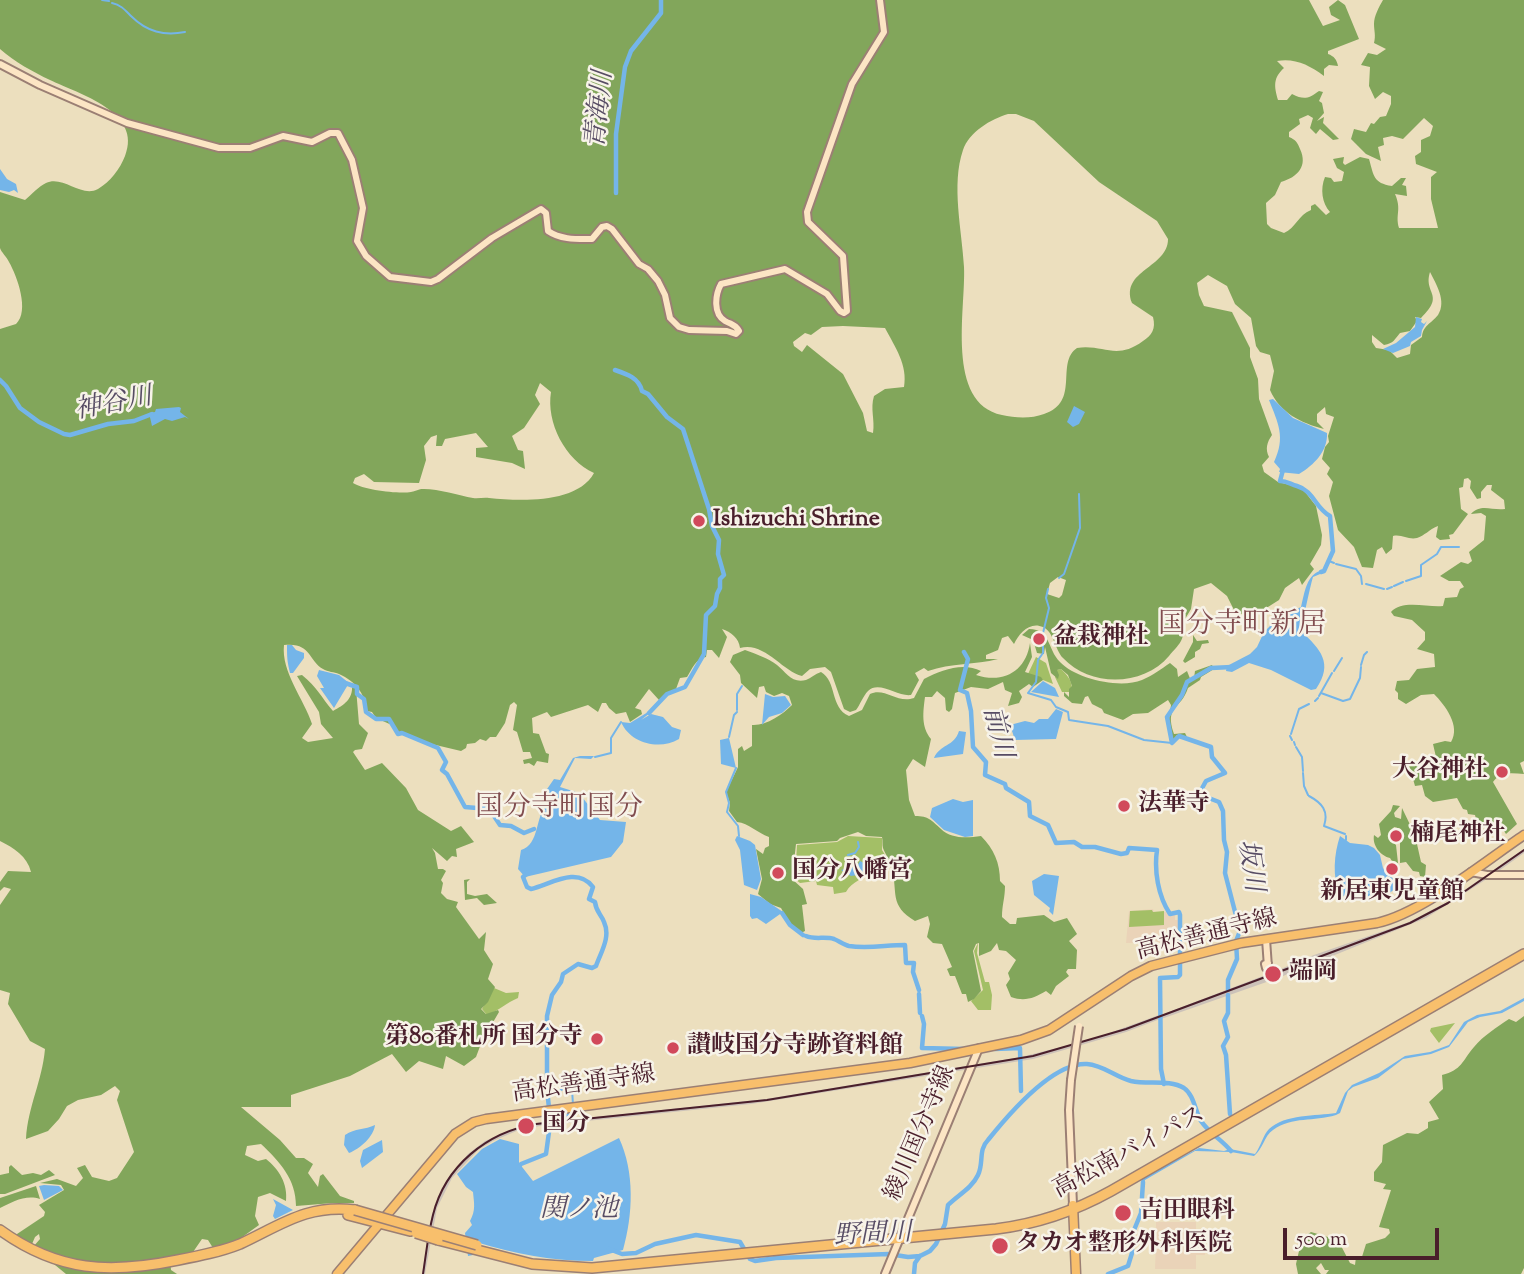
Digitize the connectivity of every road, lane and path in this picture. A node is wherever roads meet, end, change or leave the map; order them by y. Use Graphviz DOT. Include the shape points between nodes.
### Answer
graph roads {
  1 [pos="880,0"];
  2 [pos="0,64"];
  3 [pos="1524,835"];
  4 [pos="1471,872"];
  5 [pos="1524,875"];
  6 [pos="1266,939"];
  7 [pos="1524,952"];
  8 [pos="1268,963"];
  9 [pos="1079,1011"];
  10 [pos="979,1048"];
  11 [pos="1073,1208"];
  12 [pos="384,1218"];
  13 [pos="0,1232"];
  14 [pos="900,1237"];
  15 [pos="253,1239"];
  16 [pos="477,1247"];
  17 [pos="337,1274"];
  18 [pos="885,1274"];
  19 [pos="1076,1274"];
  1 -- 2 [label="main road" via="884,32 852,84 807,212 808,222 843,256 847,311 840,311 823,290 792,272 779,270 721,284 717,311 737,327 736,334 679,327 668,315 658,281 612,229 603,227 592,239 555,235 548,231 546,213 541,209 492,238 435,281 390,277 358,244 363,208 352,160 338,133 312,142 286,136 250,148 219,148 127,122"];
  3 -- 4 [label="main road, 高松善通寺線"];
  4 -- 5 [label="main road"];
  4 -- 6 [label="main road, 高松善通寺線" via="1392,919"];
  6 -- 8 [label="main road"];
  6 -- 9 [label="main road, 高松善通寺線" via="1144,969"];
  7 -- 11 [label="highway, 高松南バイパス"];
  9 -- 10 [label="main road, 高松善通寺線" via="1034,1036"];
  9 -- 11 [label="main road, bridge" via="1069,1110"];
  10 -- 12 [label="main road, 高松善通寺線" via="909,1063 480,1120 454,1134"];
  10 -- 14 [label="main road, 綾川国分寺線"];
  11 -- 14 [label="highway, 高松南バイパス" via="1014,1222"];
  11 -- 19 [label="main road"];
  12 -- 15 [label="highway, bridge" via="312,1211 289,1218"];
  12 -- 15 [label="highway" via="349,1206 317,1208 276,1222"];
  12 -- 16 [label="highway, 高松南バイパス, bridge"];
  12 -- 16 [label="highway, bridge"];
  12 -- 17 [label="main road, 高松善通寺線"];
  13 -- 15 [label="highway" via="50,1261 112,1272 210,1256"];
  14 -- 16 [label="highway, 高松南バイパス" via="578,1264 533,1260"];
  14 -- 18 [label="main road, 綾川国分寺線"];
}
